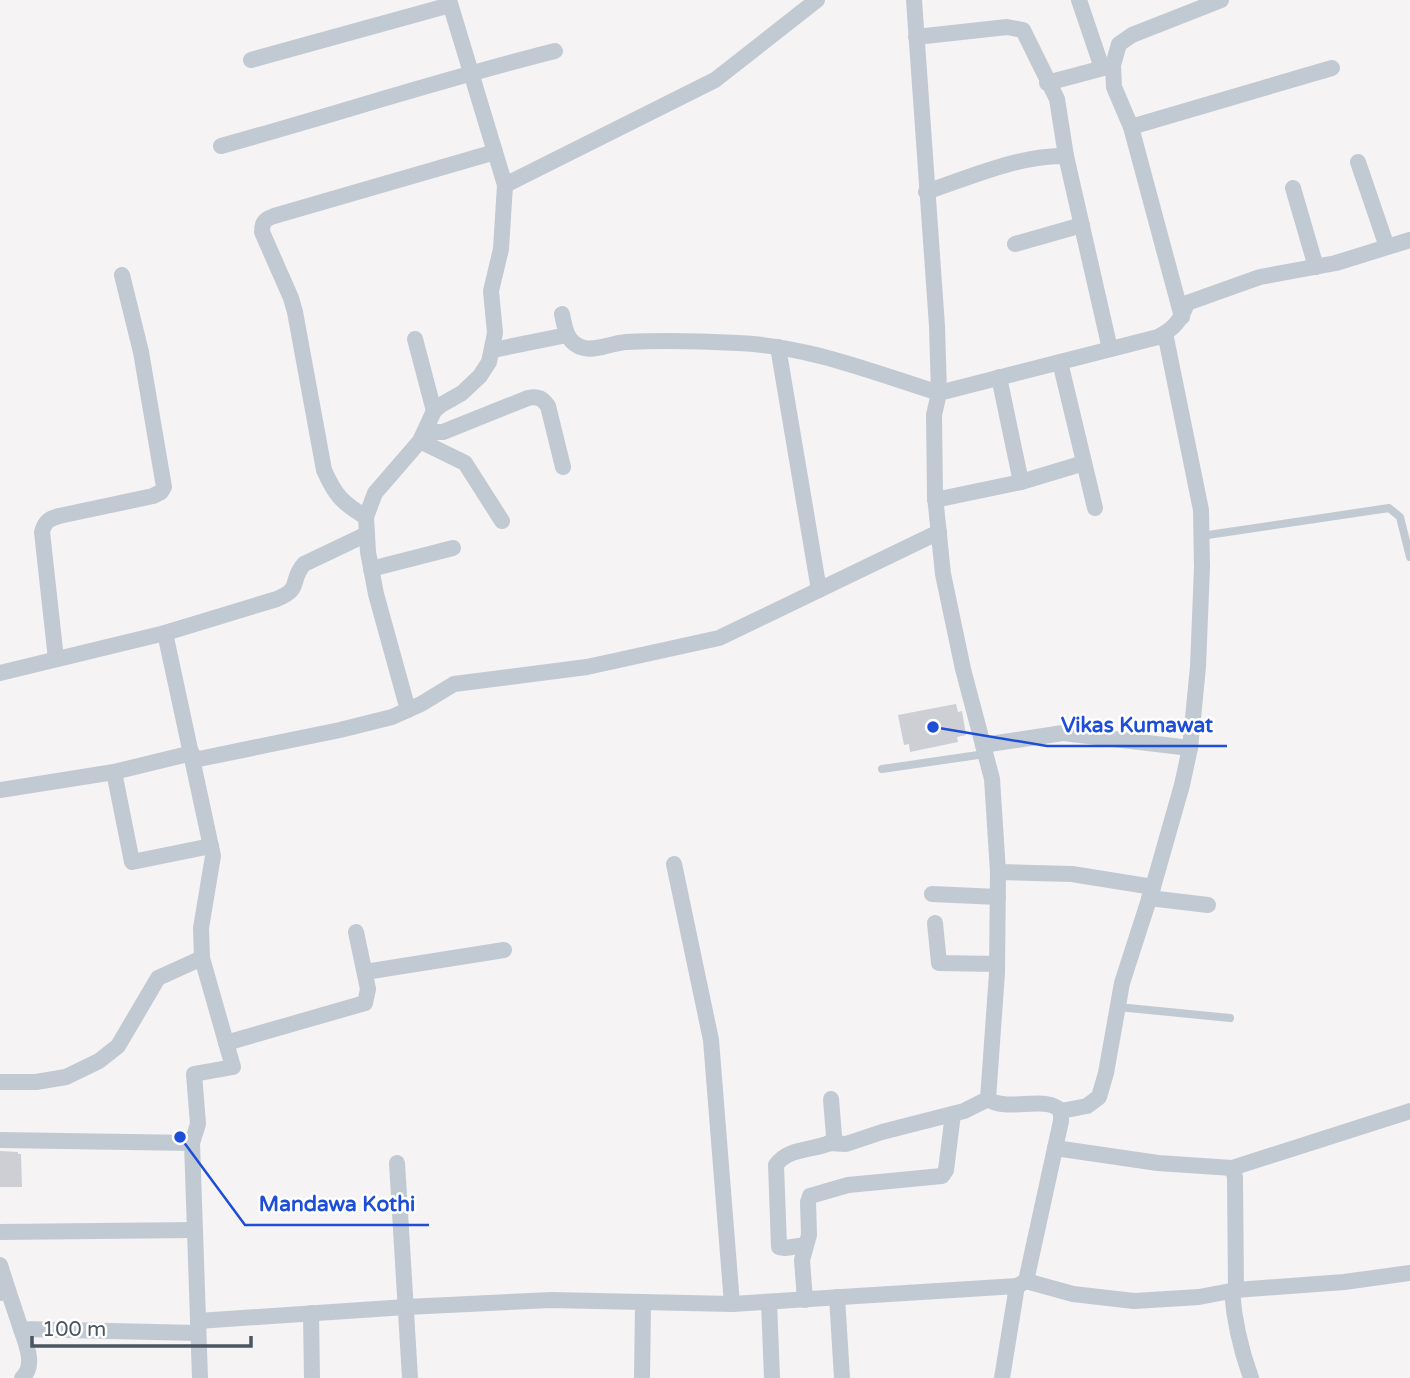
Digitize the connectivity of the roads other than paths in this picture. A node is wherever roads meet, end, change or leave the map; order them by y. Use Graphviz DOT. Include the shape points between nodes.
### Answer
graph roads {
  1 [pos="817,0"];
  2 [pos="914,0"];
  3 [pos="1079,0"];
  4 [pos="1221,0"];
  5 [pos="449,3"];
  6 [pos="916,37"];
  7 [pos="555,51"];
  8 [pos="251,60"];
  9 [pos="1107,67"];
  10 [pos="1332,68"];
  11 [pos="471,72"];
  12 [pos="1047,83"];
  13 [pos="1131,127"];
  14 [pos="221,146"];
  15 [pos="495,152"];
  16 [pos="1066,156"];
  17 [pos="1358,162"];
  18 [pos="505,185"];
  19 [pos="1293,188"];
  20 [pos="926,192"];
  21 [pos="1082,225"];
  22 [pos="1410,240"];
  23 [pos="1015,244"];
  24 [pos="1387,247"];
  25 [pos="1316,267"];
  26 [pos="122,275"];
  27 [pos="562,314"];
  28 [pos="1182,317"];
  29 [pos="1165,333"];
  30 [pos="567,335"];
  31 [pos="415,339"];
  32 [pos="778,347"];
  33 [pos="1111,349"];
  34 [pos="493,350"];
  35 [pos="1060,362"];
  36 [pos="999,377"];
  37 [pos="939,393"];
  38 [pos="434,411"];
  39 [pos="423,437"];
  40 [pos="1084,463"];
  41 [pos="563,467"];
  42 [pos="1021,482"];
  43 [pos="935,500"];
  44 [pos="1095,508"];
  45 [pos="366,517"];
  46 [pos="502,521"];
  47 [pos="939,532"];
  48 [pos="367,534"];
  49 [pos="1201,536"];
  50 [pos="453,548"];
  51 [pos="1410,557"];
  52 [pos="371,569"];
  53 [pos="819,590"];
  54 [pos="165,633"];
  55 [pos="56,659"];
  56 [pos="0,673"];
  57 [pos="408,710"];
  58 [pos="1190,748"];
  59 [pos="984,749"];
  60 [pos="193,756"];
  61 [pos="881,769"];
  62 [pos="114,772"];
  63 [pos="0,790"];
  64 [pos="211,846"];
  65 [pos="674,864"];
  66 [pos="998,872"];
  67 [pos="1151,893"];
  68 [pos="932,894"];
  69 [pos="998,897"];
  70 [pos="1208,905"];
  71 [pos="935,923"];
  72 [pos="356,932"];
  73 [pos="504,950"];
  74 [pos="202,958"];
  75 [pos="997,964"];
  76 [pos="365,972"];
  77 [pos="1117,1007"];
  78 [pos="1230,1018"];
  79 [pos="226,1043"];
  80 [pos="0,1082"];
  81 [pos="831,1098"];
  82 [pos="988,1100"];
  83 [pos="1061,1111"];
  84 [pos="1410,1111"];
  85 [pos="953,1114"];
  86 [pos="0,1140"];
  87 [pos="192,1143"];
  88 [pos="830,1143"];
  89 [pos="1055,1148"];
  90 [pos="397,1163"];
  91 [pos="1232,1168"];
  92 [pos="195,1230"];
  93 [pos="0,1232"];
  94 [pos="806,1245"];
  95 [pos="0,1265"];
  96 [pos="1410,1273"];
  97 [pos="1022,1283"];
  98 [pos="1234,1290"];
  99 [pos="4,1292"];
  100 [pos="837,1297"];
  101 [pos="805,1300"];
  102 [pos="769,1302"];
  103 [pos="643,1303"];
  104 [pos="732,1304"];
  105 [pos="405,1307"];
  106 [pos="311,1313"];
  107 [pos="198,1327"];
  108 [pos="21,1329"];
  109 [pos="22,1378"];
  110 [pos="200,1378"];
  111 [pos="312,1378"];
  112 [pos="410,1378"];
  113 [pos="642,1378"];
  114 [pos="772,1378"];
  115 [pos="842,1378"];
  116 [pos="1002,1378"];
  117 [pos="1251,1378"];
  1 -- 18 [label="street" via="715,80"];
  2 -- 6 [label="street"];
  3 -- 9 [label="street"];
  4 -- 9 [label="street" via="1132,35 1119,44"];
  5 -- 8 [label="street"];
  5 -- 11 [label="street"];
  6 -- 12 [label="street" via="1007,27 1023,30"];
  6 -- 20 [label="street"];
  7 -- 11 [label="street"];
  9 -- 12 [label="street"];
  9 -- 13 [label="street"];
  10 -- 13 [label="street"];
  11 -- 14 [label="street"];
  11 -- 15 [label="street"];
  12 -- 16 [label="street" via="1056,99"];
  13 -- 28 [label="street"];
  15 -- 18 [label="street"];
  15 -- 45 [label="street" via="274,216 262,224 295,312 324,470 340,499"];
  16 -- 20 [label="street" via="1035,158"];
  16 -- 21 [label="street"];
  17 -- 24 [label="street"];
  18 -- 34 [label="street" via="501,249 490,301"];
  19 -- 25 [label="street"];
  20 -- 37 [label="street"];
  21 -- 23 [label="street"];
  21 -- 33 [label="street"];
  22 -- 24 [label="street"];
  24 -- 25 [label="street"];
  25 -- 28 [label="street" via="1260,277 1203,297 1187,303"];
  26 -- 55 [label="street" via="141,352 164,486 153,496 59,516 44,524"];
  27 -- 30 [label="street"];
  28 -- 29 [label="street"];
  29 -- 33 [label="street"];
  29 -- 49 [label="street" via="1190,451"];
  30 -- 32 [label="street" via="583,348 642,341"];
  30 -- 34 [label="street"];
  31 -- 38 [label="street"];
  32 -- 37 [label="street" via="844,361"];
  32 -- 53 [label="street"];
  33 -- 35 [label="street"];
  34 -- 38 [label="street" via="480,376"];
  35 -- 36 [label="street"];
  35 -- 40 [label="street"];
  36 -- 37 [label="street"];
  36 -- 42 [label="street"];
  37 -- 43 [label="street" via="934,415"];
  38 -- 39 [label="street"];
  39 -- 41 [label="street" via="537,397 548,406"];
  39 -- 45 [label="street" via="375,493"];
  39 -- 46 [label="street" via="465,463"];
  40 -- 42 [label="street"];
  40 -- 44 [label="street"];
  42 -- 43 [label="street"];
  43 -- 47 [label="street"];
  45 -- 48 [label="street"];
  47 -- 53 [label="street"];
  47 -- 59 [label="street" via="962,669"];
  48 -- 52 [label="street"];
  48 -- 54 [label="street" via="303,564 289,594"];
  49 -- 51 [label="lane" via="1389,508 1401,517"];
  49 -- 58 [label="street" via="1198,667"];
  50 -- 52 [label="street"];
  52 -- 57 [label="street"];
  53 -- 57 [label="street" via="719,639 587,667 454,684"];
  54 -- 55 [label="street"];
  54 -- 60 [label="street"];
  55 -- 56 [label="street"];
  57 -- 60 [label="street" via="340,730"];
  58 -- 59 [label="street" via="1063,733"];
  58 -- 67 [label="street"];
  59 -- 61 [label="lane"];
  59 -- 66 [label="street" via="992,779"];
  60 -- 62 [label="street"];
  60 -- 64 [label="street"];
  62 -- 63 [label="street"];
  62 -- 64 [label="street" via="132,862"];
  64 -- 74 [label="street"];
  65 -- 104 [label="street" via="711,1040"];
  66 -- 67 [label="street" via="1072,874"];
  66 -- 69 [label="street"];
  67 -- 70 [label="street"];
  67 -- 77 [label="street"];
  68 -- 69 [label="street"];
  69 -- 75 [label="street"];
  71 -- 75 [label="street" via="939,963"];
  72 -- 76 [label="street"];
  73 -- 76 [label="street"];
  74 -- 79 [label="street"];
  74 -- 80 [label="street" via="158,978 118,1045 99,1061 66,1077"];
  75 -- 82 [label="street"];
  76 -- 79 [label="street" via="368,996 360,1006"];
  77 -- 78 [label="lane"];
  77 -- 83 [label="street" via="1099,1097 1087,1106"];
  79 -- 87 [label="street" via="233,1067 194,1074 198,1124"];
  81 -- 88 [label="street" via="834,1136"];
  82 -- 83 [label="street" via="1057,1106"];
  82 -- 85 [label="street"];
  83 -- 89 [label="street"];
  84 -- 91 [label="street"];
  85 -- 88 [label="street" via="846,1144"];
  85 -- 94 [label="street" via="944,1175 848,1185 813,1195 808,1202 810,1235"];
  86 -- 87 [label="street"];
  87 -- 92 [label="street"];
  88 -- 94 [label="street" via="795,1152 776,1165 779,1247"];
  89 -- 91 [label="street"];
  89 -- 97 [label="street"];
  90 -- 105 [label="street"];
  91 -- 98 [label="street"];
  92 -- 93 [label="street"];
  92 -- 107 [label="street"];
  94 -- 101 [label="street" via="802,1260"];
  95 -- 99 [label="street"];
  96 -- 98 [label="street"];
  97 -- 98 [label="street" via="1134,1301"];
  97 -- 100 [label="street"];
  97 -- 116 [label="street"];
  98 -- 117 [label="street"];
  99 -- 108 [label="street"];
  100 -- 101 [label="street"];
  100 -- 115 [label="street"];
  101 -- 102 [label="street"];
  102 -- 104 [label="street"];
  102 -- 114 [label="street"];
  103 -- 104 [label="street"];
  103 -- 105 [label="street" via="551,1300"];
  103 -- 113 [label="street"];
  105 -- 106 [label="street"];
  105 -- 112 [label="street"];
  106 -- 107 [label="street"];
  106 -- 111 [label="street"];
  107 -- 108 [label="street"];
  107 -- 110 [label="street"];
  108 -- 109 [label="street" via="29,1356"];
}
